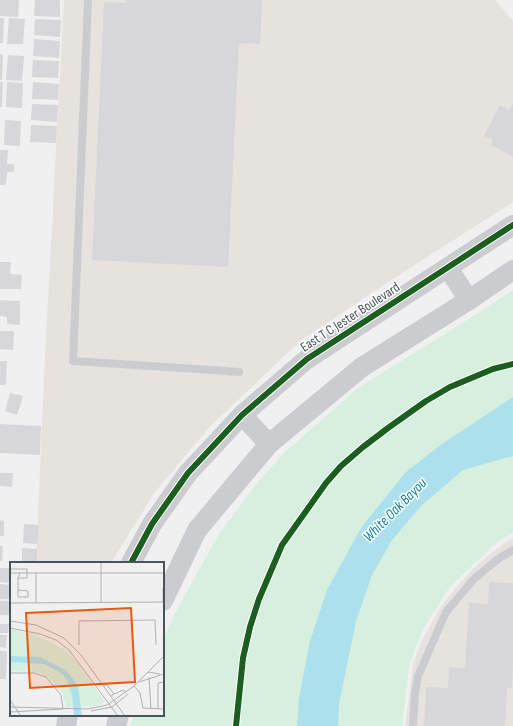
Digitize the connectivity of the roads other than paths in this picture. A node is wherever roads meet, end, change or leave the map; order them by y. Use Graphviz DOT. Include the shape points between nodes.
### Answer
graph roads {
  1 [pos="88,0"];
  2 [pos="513,225"];
  3 [pos="448,268"];
  4 [pos="513,270"];
  5 [pos="469,300"];
  6 [pos="239,372"];
  7 [pos="242,416"];
  8 [pos="269,444"];
  9 [pos="513,550"];
  10 [pos="132,562"];
  11 [pos="164,599"];
  12 [pos="68,716"];
  13 [pos="119,716"];
  14 [pos="66,726"];
  15 [pos="116,726"];
  16 [pos="413,726"];
  1 -- 6 [label="lane" via="73,361"];
  2 -- 3 [label="street, East T C Jester Boulevard"];
  3 -- 5 [label="street"];
  3 -- 7 [label="street, East T C Jester Boulevard" via="307,359"];
  4 -- 5 [label="street"];
  5 -- 8 [label="street" via="362,366"];
  7 -- 8 [label="street"];
  7 -- 10 [label="street, East T C Jester Boulevard" via="188,473 152,524"];
  8 -- 11 [label="street" via="197,530"];
  9 -- 16 [label="lane" via="474,579 446,612 418,676 414,693"];
  12 -- 14 [label="street"];
  13 -- 15 [label="street"];
}
